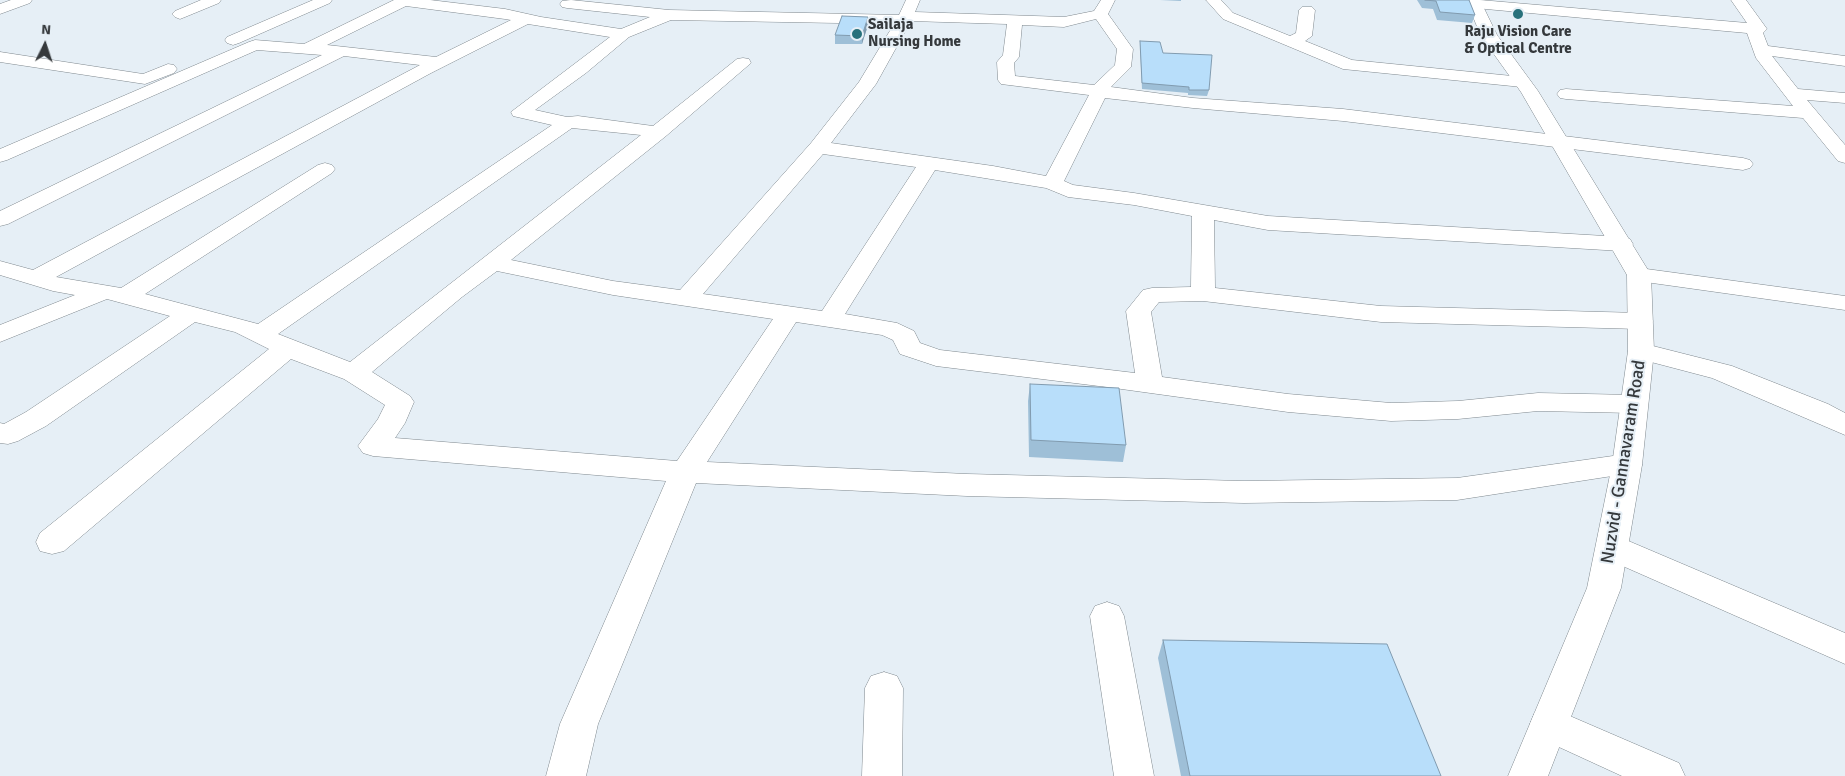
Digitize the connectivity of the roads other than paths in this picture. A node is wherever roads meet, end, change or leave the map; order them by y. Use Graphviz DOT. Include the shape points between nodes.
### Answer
graph roads {
  1 [pos="25,0"];
  2 [pos="214,0"];
  3 [pos="325,0"];
  4 [pos="726,0"];
  5 [pos="1213,0"];
  6 [pos="1738,0"];
  7 [pos="404,1"];
  8 [pos="1474,2"];
  9 [pos="567,4"];
  10 [pos="1104,7"];
  11 [pos="0,9"];
  12 [pos="1307,10"];
  13 [pos="908,12"];
  14 [pos="180,14"];
  15 [pos="669,15"];
  16 [pos="710,16"];
  17 [pos="527,18"];
  18 [pos="1015,21"];
  19 [pos="1758,29"];
  20 [pos="623,34"];
  21 [pos="1290,41"];
  22 [pos="308,48"];
  23 [pos="1761,50"];
  24 [pos="342,51"];
  25 [pos="0,57"];
  26 [pos="1845,61"];
  27 [pos="743,63"];
  28 [pos="408,78"];
  29 [pos="1522,82"];
  30 [pos="1100,91"];
  31 [pos="1566,94"];
  32 [pos="1794,94"];
  33 [pos="1845,98"];
  34 [pos="1809,113"];
  35 [pos="567,123"];
  36 [pos="659,132"];
  37 [pos="1836,136"];
  38 [pos="1560,142"];
  39 [pos="818,147"];
  40 [pos="0,156"];
  41 [pos="1845,157"];
  42 [pos="929,163"];
  43 [pos="1743,164"];
  44 [pos="325,169"];
  45 [pos="1052,183"];
  46 [pos="1203,213"];
  47 [pos="0,218"];
  48 [pos="1622,244"];
  49 [pos="494,263"];
  50 [pos="0,268"];
  51 [pos="1639,275"];
  52 [pos="36,278"];
  53 [pos="115,293"];
  54 [pos="1204,294"];
  55 [pos="687,298"];
  56 [pos="1845,303"];
  57 [pos="191,313"];
  58 [pos="788,313"];
  59 [pos="829,319"];
  60 [pos="1640,321"];
  61 [pos="0,334"];
  62 [pos="261,334"];
  63 [pos="287,348"];
  64 [pos="1641,352"];
  65 [pos="354,373"];
  66 [pos="1150,384"];
  67 [pos="1634,404"];
  68 [pos="1845,425"];
  69 [pos="0,433"];
  70 [pos="1627,465"];
  71 [pos="685,472"];
  72 [pos="52,542"];
  73 [pos="1612,547"];
  74 [pos="1107,616"];
  75 [pos="1845,649"];
  76 [pos="884,688"];
  77 [pos="1549,724"];
  78 [pos="566,776"];
  79 [pos="882,776"];
  80 [pos="1134,776"];
  81 [pos="1528,776"];
  82 [pos="1665,776"];
  1 -- 11 [label="street"];
  2 -- 14 [label="street"];
  3 -- 25 [label="street" via="145,79"];
  4 -- 16 [label="street"];
  5 -- 21 [label="street" via="1228,16"];
  6 -- 19 [label="street"];
  7 -- 17 [label="street"];
  7 -- 22 [label="street"];
  8 -- 19 [label="street"];
  8 -- 29 [label="street, Nuzvid - Gannavaram Road" via="1489,36"];
  9 -- 15 [label="street"];
  10 -- 18 [label="street" via="1064,22"];
  10 -- 30 [label="street" via="1125,49 1123,67"];
  12 -- 21 [label="street" via="1304,36"];
  13 -- 16 [label="street"];
  13 -- 18 [label="street"];
  13 -- 39 [label="street" via="867,84"];
  15 -- 16 [label="street"];
  15 -- 20 [label="street"];
  17 -- 20 [label="street"];
  17 -- 28 [label="street"];
  18 -- 30 [label="street" via="1011,57 1005,62 1007,80"];
  19 -- 23 [label="street" via="1754,31"];
  20 -- 35 [label="street" via="520,112"];
  21 -- 29 [label="street" via="1349,65"];
  22 -- 24 [label="street"];
  22 -- 40 [label="street" via="256,45"];
  23 -- 26 [label="street"];
  23 -- 32 [label="street" via="1770,67"];
  24 -- 28 [label="street" via="438,62"];
  24 -- 47 [label="street"];
  27 -- 36 [label="street"];
  28 -- 52 [label="street"];
  29 -- 38 [label="street, Nuzvid - Gannavaram Road"];
  30 -- 38 [label="street" via="1193,103 1343,115"];
  30 -- 45 [label="street"];
  31 -- 34 [label="street"];
  32 -- 33 [label="street"];
  32 -- 34 [label="street"];
  34 -- 37 [label="street"];
  35 -- 36 [label="street"];
  35 -- 62 [label="street"];
  36 -- 49 [label="street"];
  37 -- 41 [label="street"];
  38 -- 43 [label="street"];
  38 -- 48 [label="street, Nuzvid - Gannavaram Road"];
  39 -- 42 [label="street"];
  39 -- 55 [label="street"];
  42 -- 45 [label="street"];
  42 -- 59 [label="street"];
  44 -- 53 [label="street"];
  45 -- 46 [label="street" via="1068,191 1134,199"];
  46 -- 48 [label="street" via="1277,224"];
  46 -- 54 [label="street"];
  48 -- 51 [label="street, Nuzvid - Gannavaram Road"];
  49 -- 55 [label="street" via="613,288"];
  49 -- 65 [label="street" via="453,292"];
  50 -- 52 [label="street"];
  51 -- 56 [label="street"];
  51 -- 60 [label="street, Nuzvid - Gannavaram Road"];
  52 -- 53 [label="street" via="62,286"];
  53 -- 57 [label="street"];
  53 -- 61 [label="street"];
  54 -- 60 [label="street" via="1381,314"];
  54 -- 66 [label="street" via="1152,295 1138,311"];
  55 -- 58 [label="street"];
  57 -- 62 [label="street"];
  57 -- 69 [label="street" via="36,420 8,434"];
  58 -- 59 [label="street"];
  58 -- 71 [label="street"];
  59 -- 66 [label="street" via="888,328 905,336 909,348 936,358"];
  60 -- 64 [label="street, Nuzvid - Gannavaram Road"];
  62 -- 63 [label="street"];
  63 -- 65 [label="street"];
  63 -- 72 [label="street"];
  64 -- 67 [label="street, Nuzvid - Gannavaram Road"];
  64 -- 68 [label="street" via="1722,372"];
  65 -- 71 [label="street" via="400,402 392,424 373,446"];
  66 -- 67 [label="street" via="1288,403 1391,412 1458,410 1538,402"];
  67 -- 70 [label="street, Nuzvid - Gannavaram Road"];
  70 -- 71 [label="street" via="1457,489 1244,492 967,485"];
  70 -- 73 [label="street, Nuzvid - Gannavaram Road"];
  71 -- 78 [label="street" via="579,724"];
  73 -- 75 [label="street"];
  73 -- 77 [label="street, Nuzvid - Gannavaram Road" via="1604,588"];
  74 -- 80 [label="street"];
  76 -- 79 [label="street"];
  77 -- 81 [label="street, Nuzvid - Gannavaram Road"];
  77 -- 82 [label="street"];
}
